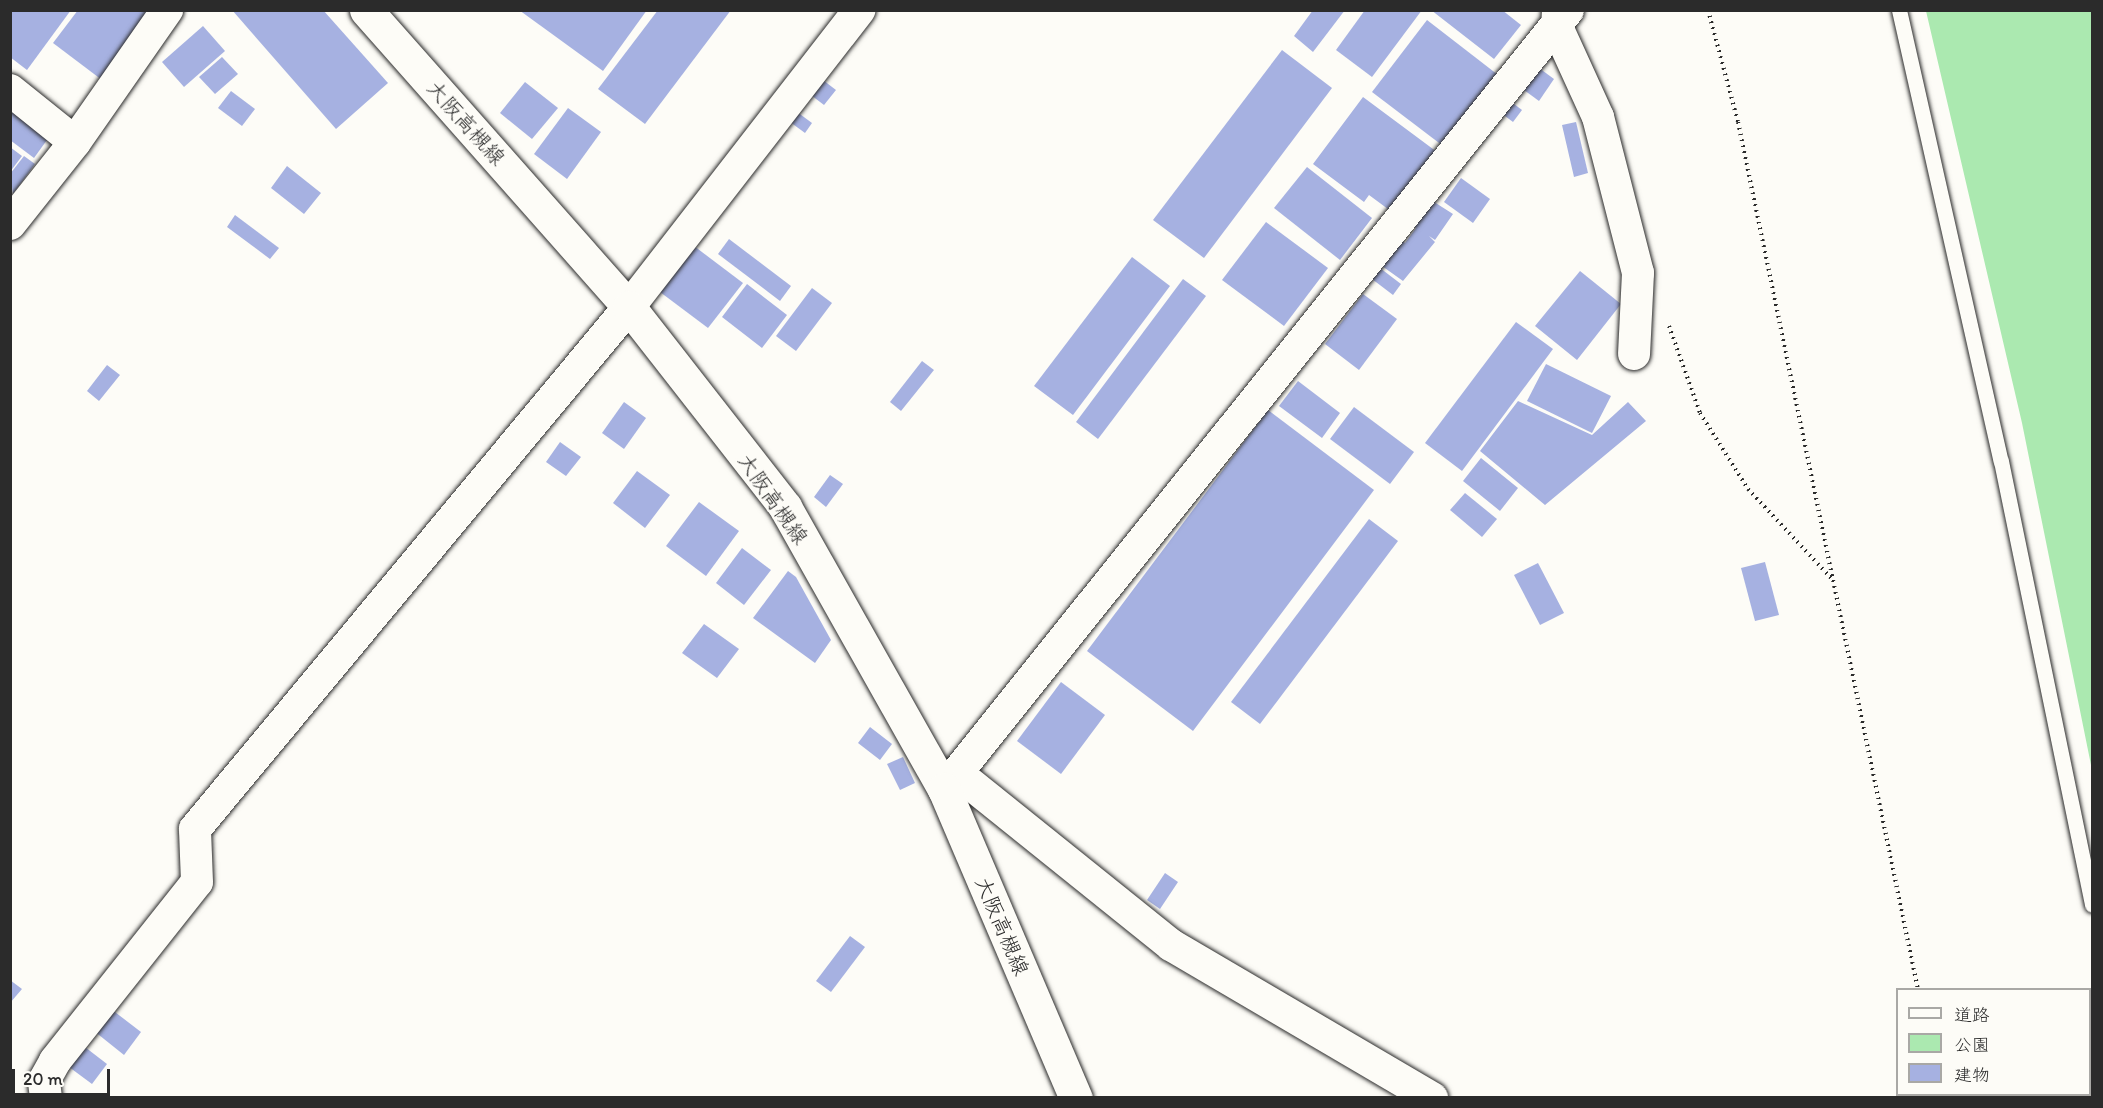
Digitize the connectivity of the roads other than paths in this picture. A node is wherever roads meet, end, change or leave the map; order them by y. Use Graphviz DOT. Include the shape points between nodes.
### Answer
graph roads {
  1 [pos="167,10"];
  2 [pos="366,10"];
  3 [pos="859,10"];
  4 [pos="1899,10"];
  5 [pos="1561,16"];
  6 [pos="10,90"];
  7 [pos="75,142"];
  8 [pos="14,213"];
  9 [pos="629,307"];
  10 [pos="1634,354"];
  11 [pos="950,781"];
  12 [pos="2092,905"];
  13 [pos="46,1098"];
  14 [pos="1076,1098"];
  15 [pos="1432,1098"];
  1 -- 7 [label="street"];
  2 -- 9 [label="main road, 大阪高槻線"];
  3 -- 9 [label="street"];
  4 -- 12 [label="lane" via="2001,461"];
  5 -- 10 [label="street" via="1598,117 1638,273"];
  5 -- 11 [label="street"];
  6 -- 7 [label="street"];
  7 -- 8 [label="street"];
  9 -- 11 [label="main road, 大阪高槻線" via="785,507"];
  9 -- 13 [label="street" via="195,829 197,882 55,1061 44,1081"];
  11 -- 14 [label="main road, 大阪高槻線"];
  11 -- 15 [label="street" via="1171,945"];
}
